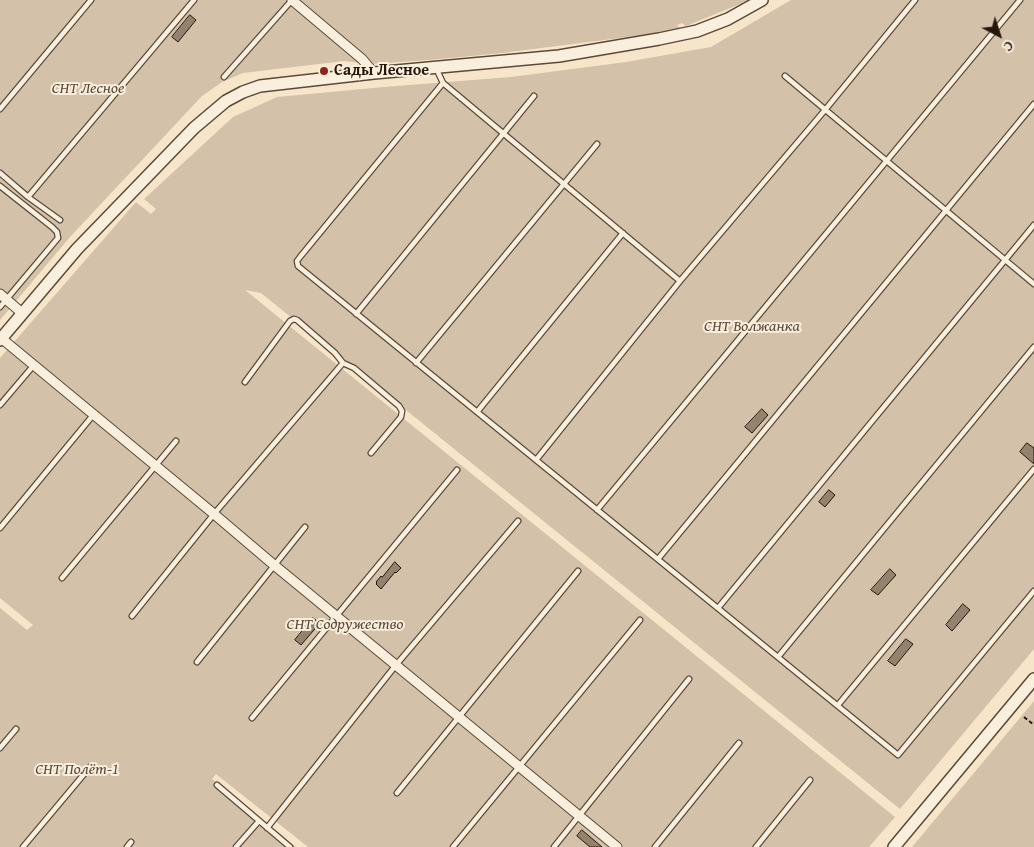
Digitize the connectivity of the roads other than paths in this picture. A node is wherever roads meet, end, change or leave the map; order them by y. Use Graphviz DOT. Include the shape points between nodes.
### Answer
graph roads {
  1 [pos="90,0"];
  2 [pos="194,0"];
  3 [pos="292,0"];
  4 [pos="762,0"];
  5 [pos="915,0"];
  6 [pos="1020,0"];
  7 [pos="436,68"];
  8 [pos="374,74"];
  9 [pos="785,76"];
  10 [pos="224,77"];
  11 [pos="443,83"];
  12 [pos="534,96"];
  13 [pos="1034,104"];
  14 [pos="0,109"];
  15 [pos="825,110"];
  16 [pos="504,133"];
  17 [pos="597,144"];
  18 [pos="886,161"];
  19 [pos="0,173"];
  20 [pos="563,183"];
  21 [pos="0,186"];
  22 [pos="28,197"];
  23 [pos="946,211"];
  24 [pos="60,220"];
  25 [pos="1034,225"];
  26 [pos="623,233"];
  27 [pos="1005,260"];
  28 [pos="680,280"];
  29 [pos="1034,284"];
  30 [pos="3,297"];
  31 [pos="0,308"];
  32 [pos="22,313"];
  33 [pos="356,314"];
  34 [pos="1,339"];
  35 [pos="1034,347"];
  36 [pos="416,363"];
  37 [pos="343,364"];
  38 [pos="34,365"];
  39 [pos="244,382"];
  40 [pos="0,405"];
  41 [pos="476,412"];
  42 [pos="94,414"];
  43 [pos="176,441"];
  44 [pos="371,453"];
  45 [pos="536,460"];
  46 [pos="155,465"];
  47 [pos="1034,469"];
  48 [pos="457,470"];
  49 [pos="597,510"];
  50 [pos="214,514"];
  51 [pos="518,520"];
  52 [pos="305,527"];
  53 [pos="0,528"];
  54 [pos="658,559"];
  55 [pos="274,565"];
  56 [pos="578,571"];
  57 [pos="62,578"];
  58 [pos="1034,591"];
  59 [pos="718,608"];
  60 [pos="132,616"];
  61 [pos="336,616"];
  62 [pos="640,620"];
  63 [pos="778,657"];
  64 [pos="197,662"];
  65 [pos="396,665"];
  66 [pos="689,679"];
  67 [pos="1034,679"];
  68 [pos="838,705"];
  69 [pos="459,716"];
  70 [pos="252,718"];
  71 [pos="16,729"];
  72 [pos="739,744"];
  73 [pos="0,748"];
  74 [pos="520,766"];
  75 [pos="90,767"];
  76 [pos="810,780"];
  77 [pos="217,785"];
  78 [pos="396,793"];
  79 [pos="579,816"];
  80 [pos="259,821"];
  81 [pos="267,828"];
  82 [pos="131,842"];
  83 [pos="23,847"];
  84 [pos="127,847"];
  85 [pos="236,847"];
  86 [pos="290,847"];
  87 [pos="453,847"];
  88 [pos="554,847"];
  89 [pos="617,847"];
  90 [pos="655,847"];
  91 [pos="756,847"];
  92 [pos="894,847"];
  1 -- 14 [label="lane"];
  2 -- 22 [label="lane"];
  3 -- 8 [label="street" via="362,58"];
  3 -- 10 [label="lane"];
  4 -- 7 [label="street" via="728,19 697,31 659,39 559,56"];
  5 -- 15 [label="lane"];
  6 -- 18 [label="lane"];
  7 -- 8 [label="street"];
  7 -- 11 [label="lane"];
  8 -- 32 [label="street" via="260,86 226,101 194,128 77,249"];
  9 -- 15 [label="lane"];
  11 -- 16 [label="lane"];
  11 -- 33 [label="lane" via="297,261 298,266"];
  12 -- 16 [label="lane"];
  13 -- 23 [label="lane"];
  15 -- 18 [label="lane"];
  15 -- 28 [label="lane"];
  16 -- 20 [label="lane"];
  16 -- 33 [label="lane"];
  17 -- 20 [label="lane"];
  18 -- 23 [label="lane"];
  18 -- 49 [label="lane"];
  19 -- 22 [label="lane"];
  20 -- 26 [label="lane"];
  20 -- 36 [label="lane"];
  21 -- 30 [label="lane" via="52,227 58,238"];
  22 -- 24 [label="lane"];
  23 -- 27 [label="lane"];
  23 -- 54 [label="lane"];
  25 -- 27 [label="lane"];
  26 -- 28 [label="lane"];
  26 -- 41 [label="lane"];
  27 -- 29 [label="lane"];
  27 -- 59 [label="lane"];
  28 -- 45 [label="lane"];
  30 -- 31 [label="lane"];
  30 -- 32 [label="street"];
  32 -- 34 [label="street"];
  33 -- 36 [label="lane"];
  34 -- 38 [label="street"];
  35 -- 63 [label="lane"];
  36 -- 41 [label="lane"];
  37 -- 39 [label="lane" via="336,353 294,320"];
  37 -- 44 [label="lane" via="354,368 402,411"];
  37 -- 50 [label="lane"];
  38 -- 40 [label="lane"];
  38 -- 42 [label="street"];
  41 -- 45 [label="lane"];
  42 -- 46 [label="street"];
  42 -- 53 [label="lane"];
  43 -- 46 [label="lane"];
  45 -- 49 [label="lane"];
  46 -- 50 [label="street"];
  46 -- 57 [label="lane"];
  47 -- 68 [label="lane"];
  48 -- 61 [label="lane"];
  49 -- 54 [label="lane"];
  50 -- 55 [label="street"];
  50 -- 60 [label="lane"];
  51 -- 65 [label="lane"];
  52 -- 55 [label="lane"];
  54 -- 59 [label="lane"];
  55 -- 61 [label="street"];
  55 -- 64 [label="lane"];
  56 -- 69 [label="lane"];
  58 -- 68 [label="lane" via="898,755"];
  59 -- 63 [label="lane"];
  61 -- 65 [label="street"];
  61 -- 70 [label="lane"];
  62 -- 74 [label="lane"];
  63 -- 68 [label="lane"];
  65 -- 69 [label="street"];
  65 -- 81 [label="lane"];
  66 -- 79 [label="lane"];
  67 -- 92 [label="street"];
  69 -- 74 [label="street"];
  69 -- 78 [label="lane"];
  71 -- 73 [label="lane"];
  72 -- 90 [label="lane"];
  74 -- 79 [label="street"];
  74 -- 87 [label="lane"];
  75 -- 83 [label="lane"];
  76 -- 91 [label="lane"];
  77 -- 80 [label="lane"];
  79 -- 88 [label="lane"];
  79 -- 89 [label="street"];
  80 -- 81 [label="lane"];
  80 -- 85 [label="lane"];
  81 -- 86 [label="lane"];
  82 -- 84 [label="lane"];
}
